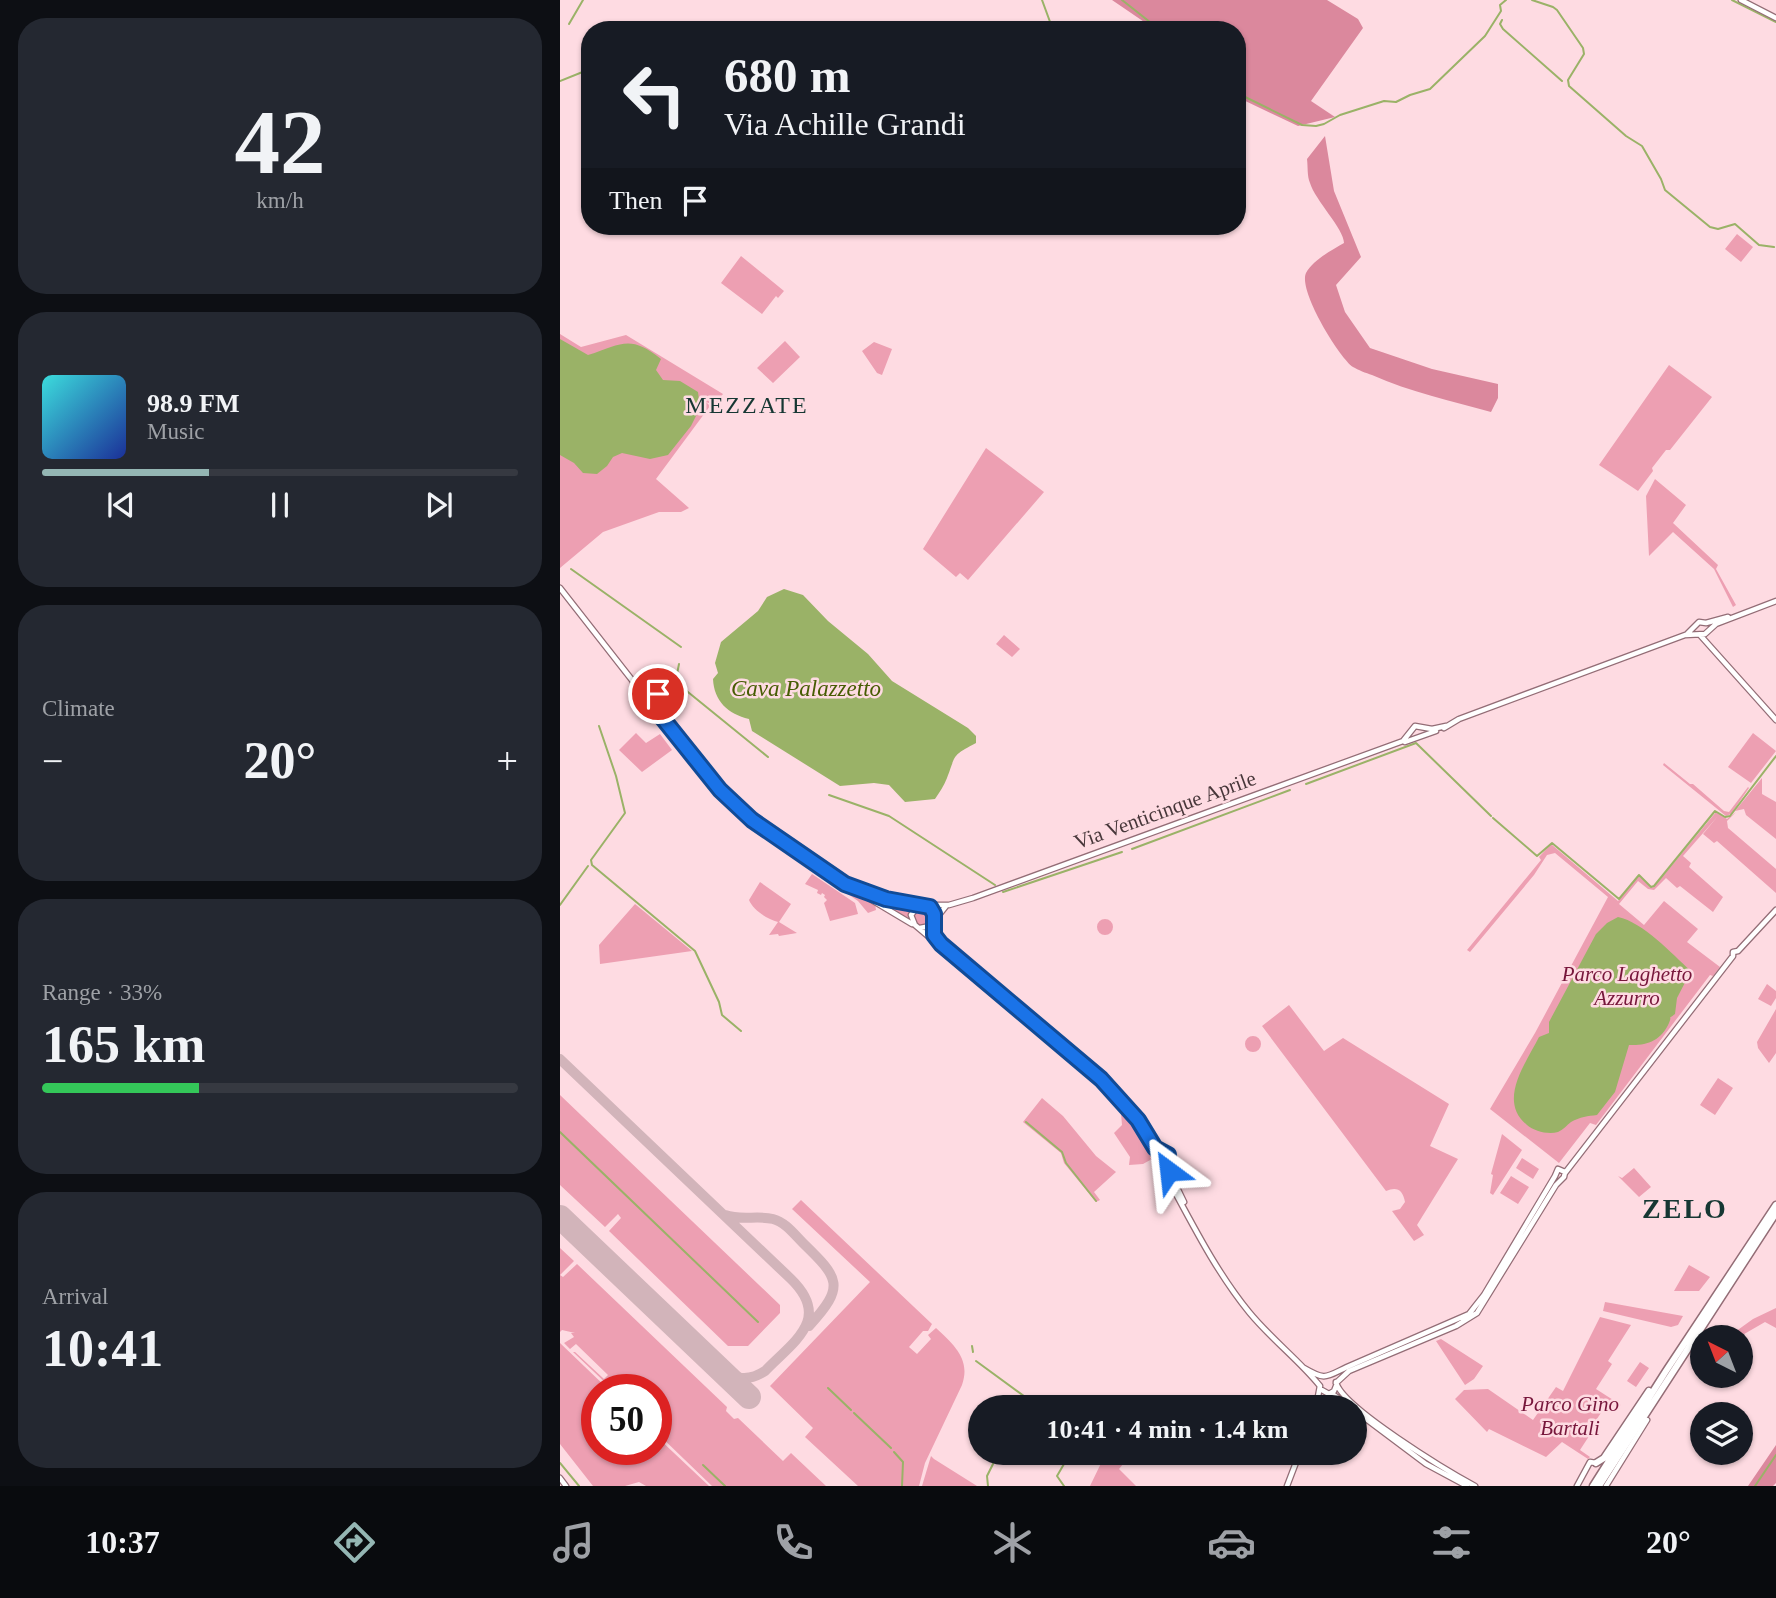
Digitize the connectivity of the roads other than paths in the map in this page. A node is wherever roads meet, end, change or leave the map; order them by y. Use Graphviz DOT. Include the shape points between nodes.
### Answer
graph roads {
  1 [pos="1741,0"];
  2 [pos="1776,18"];
  3 [pos="560,588"];
  4 [pos="1776,601"];
  5 [pos="1735,616"];
  6 [pos="1708,627"];
  7 [pos="1698,632"];
  8 [pos="1710,643"];
  9 [pos="632,680"];
  10 [pos="645,689"];
  11 [pos="639,694"];
  12 [pos="655,707"];
  13 [pos="1776,720"];
  14 [pos="1446,726"];
  15 [pos="1426,729"];
  16 [pos="1410,732"];
  17 [pos="1422,737"];
  18 [pos="1416,739"];
  19 [pos="1392,745"];
  20 [pos="845,884"];
  21 [pos="923,905"];
  22 [pos="949,905"];
  23 [pos="1776,910"];
  24 [pos="934,919"];
  25 [pos="915,926"];
  26 [pos="1160,1152"];
  27 [pos="1155,1156"];
  28 [pos="1168,1161"];
  29 [pos="1160,1165"];
  30 [pos="1563,1171"];
  31 [pos="1555,1176"];
  32 [pos="1561,1179"];
  33 [pos="1776,1205"];
  34 [pos="1776,1213"];
  35 [pos="1190,1218"];
  36 [pos="1295,1362"];
  37 [pos="1666,1371"];
  38 [pos="1327,1378"];
  39 [pos="1336,1385"];
  40 [pos="1320,1387"];
  41 [pos="1662,1389"];
  42 [pos="1331,1393"];
  43 [pos="1319,1395"];
  44 [pos="1334,1395"];
  45 [pos="1367,1419"];
  46 [pos="1647,1420"];
  47 [pos="1295,1465"];
  48 [pos="1593,1465"];
  49 [pos="560,1478"];
  50 [pos="566,1486"];
  51 [pos="1287,1486"];
  52 [pos="1466,1486"];
  53 [pos="1475,1486"];
  54 [pos="1577,1486"];
  55 [pos="1593,1486"];
  56 [pos="1599,1486"];
  57 [pos="1606,1486"];
  1 -- 2 [label="main road"];
  3 -- 9 [label="main road"];
  4 -- 5 [label="main road"];
  5 -- 6 [label="main road"];
  5 -- 6 [label="main road"];
  6 -- 7 [label="main road"];
  6 -- 7 [label="main road" via="1699,622"];
  6 -- 8 [label="main road"];
  7 -- 8 [label="main road"];
  7 -- 14 [label="main road"];
  8 -- 13 [label="main road"];
  9 -- 10 [label="main road"];
  9 -- 11 [label="main road"];
  10 -- 11 [label="main road"];
  10 -- 12 [label="main road" via="657,693"];
  11 -- 12 [label="main road" via="640,705"];
  12 -- 20 [label="main road" via="731,802"];
  14 -- 15 [label="main road"];
  14 -- 17 [label="main road"];
  15 -- 16 [label="main road" via="1416,725"];
  15 -- 17 [label="main road"];
  16 -- 18 [label="main road"];
  16 -- 19 [label="main road, Via Venticinque Aprile"];
  17 -- 18 [label="main road"];
  18 -- 19 [label="main road, Via Venticinque Aprile"];
  19 -- 22 [label="main road, Via Venticinque Aprile"];
  20 -- 21 [label="main road, Via Venticinque Aprile" via="886,899"];
  20 -- 25 [label="main road"];
  21 -- 22 [label="main road, Via Venticinque Aprile"];
  21 -- 24 [label="main road" via="932,909"];
  21 -- 25 [label="main road" via="911,912"];
  22 -- 24 [label="main road, Via Venticinque Aprile"];
  23 -- 30 [label="main road" via="1733,952 1677,1031"];
  24 -- 25 [label="main road" via="927,928"];
  24 -- 26 [label="main road" via="934,935 941,944 1101,1079"];
  25 -- 27 [label="main road" via="1104,1087 1133,1120"];
  26 -- 27 [label="main road"];
  26 -- 28 [label="main road" via="1167,1154"];
  27 -- 29 [label="main road"];
  28 -- 29 [label="main road"];
  28 -- 35 [label="main road"];
  29 -- 35 [label="main road"];
  30 -- 31 [label="main road" via="1556,1171"];
  30 -- 32 [label="main road"];
  31 -- 32 [label="main road"];
  31 -- 38 [label="main road" via="1469,1314"];
  32 -- 39 [label="main road" via="1476,1313 1349,1371"];
  33 -- 37 [label="highway"];
  34 -- 41 [label="highway"];
  35 -- 36 [label="main road" via="1229,1285"];
  36 -- 38 [label="main road"];
  36 -- 40 [label="main road"];
  37 -- 48 [label="highway" via="1603,1460"];
  37 -- 55 [label="highway"];
  38 -- 39 [label="main road"];
  38 -- 40 [label="main road"];
  39 -- 42 [label="main road"];
  39 -- 53 [label="main road" via="1347,1399 1427,1459"];
  40 -- 42 [label="main road"];
  40 -- 43 [label="main road"];
  41 -- 46 [label="highway"];
  41 -- 56 [label="highway"];
  42 -- 44 [label="main road"];
  45 -- 52 [label="main road" via="1426,1464"];
  46 -- 57 [label="main road"];
  47 -- 51 [label="main road"];
  48 -- 54 [label="main road"];
  49 -- 50 [label="main road"];
}
